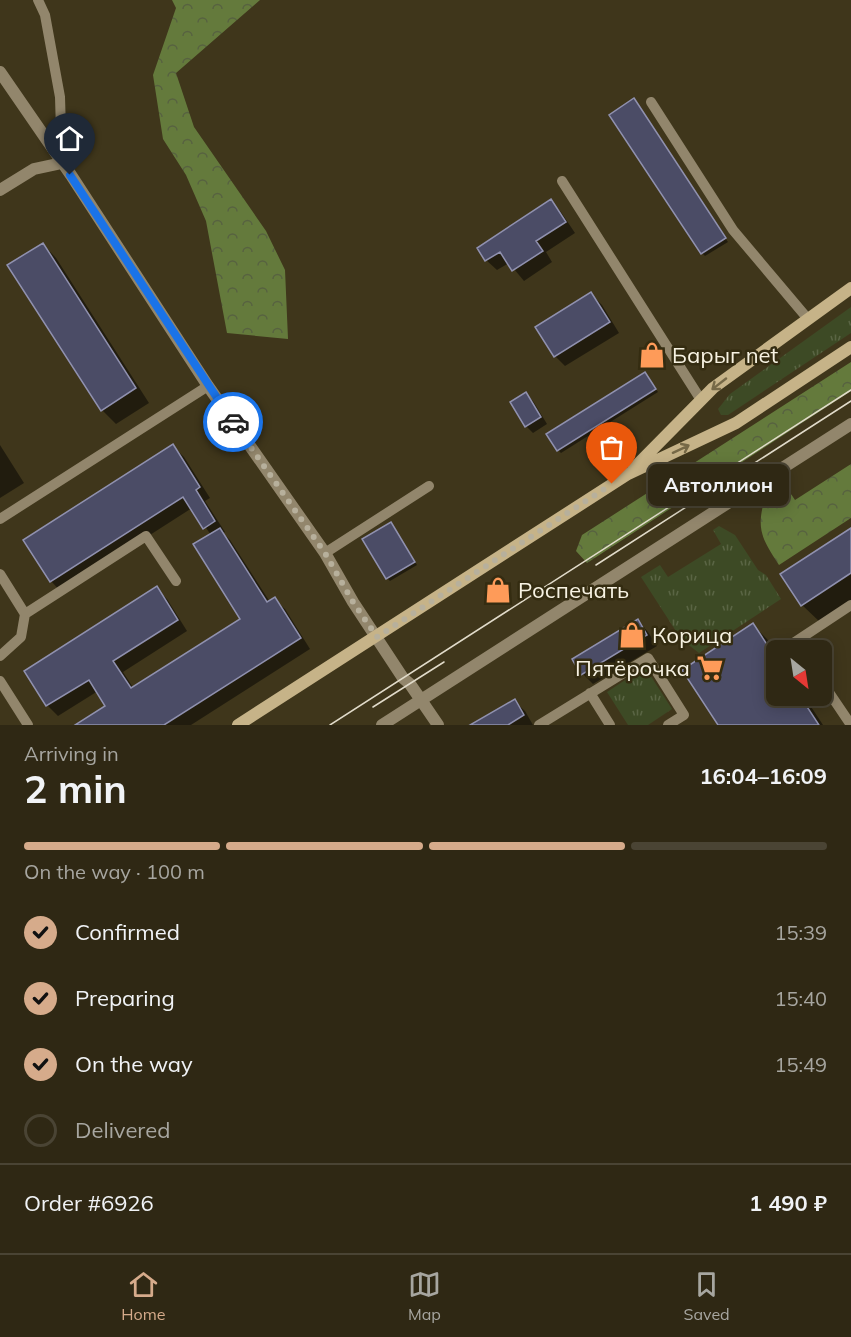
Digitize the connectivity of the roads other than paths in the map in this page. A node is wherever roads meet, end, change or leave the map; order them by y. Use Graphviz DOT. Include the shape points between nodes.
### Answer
graph roads {
  1 [pos="38,0"];
  2 [pos="0,72"];
  3 [pos="651,102"];
  4 [pos="62,163"];
  5 [pos="562,181"];
  6 [pos="0,190"];
  7 [pos="851,288"];
  8 [pos="808,319"];
  9 [pos="851,348"];
  10 [pos="208,386"];
  11 [pos="701,400"];
  12 [pos="851,424"];
  13 [pos="628,474"];
  14 [pos="429,486"];
  15 [pos="0,519"];
  16 [pos="325,553"];
  17 [pos="0,574"];
  18 [pos="176,581"];
  19 [pos="851,605"];
  20 [pos="25,614"];
  21 [pos="377,637"];
  22 [pos="798,640"];
  23 [pos="0,656"];
  24 [pos="0,681"];
  25 [pos="590,693"];
  26 [pos="832,697"];
  27 [pos="422,700"];
  28 [pos="687,720"];
  29 [pos="28,725"];
  30 [pos="238,725"];
  31 [pos="382,725"];
  32 [pos="438,725"];
  33 [pos="539,725"];
  34 [pos="610,725"];
  35 [pos="668,725"];
  36 [pos="851,725"];
  1 -- 4 [label="lane" via="45,15 60,97"];
  2 -- 4 [label="street"];
  3 -- 8 [label="lane" via="733,230"];
  4 -- 6 [label="street" via="34,169"];
  4 -- 10 [label="street"];
  5 -- 11 [label="lane"];
  7 -- 8 [label="main road"];
  8 -- 11 [label="main road, one-way"];
  13 -- 9 [label="main road, one-way" via="736,423"];
  10 -- 15 [label="lane"];
  10 -- 16 [label="street"];
  11 -- 13 [label="main road"];
  12 -- 27 [label="street"];
  13 -- 21 [label="main road"];
  14 -- 16 [label="lane"];
  16 -- 21 [label="street"];
  17 -- 20 [label="lane"];
  18 -- 20 [label="lane" via="146,536"];
  19 -- 22 [label="lane"];
  20 -- 23 [label="lane" via="21,637"];
  21 -- 27 [label="street"];
  21 -- 30 [label="main road"];
  24 -- 29 [label="lane"];
  25 -- 28 [label="lane" via="648,658"];
  25 -- 33 [label="lane"];
  25 -- 34 [label="lane"];
  26 -- 36 [label="lane"];
  27 -- 31 [label="street"];
  27 -- 32 [label="street"];
  28 -- 35 [label="lane"];
}
